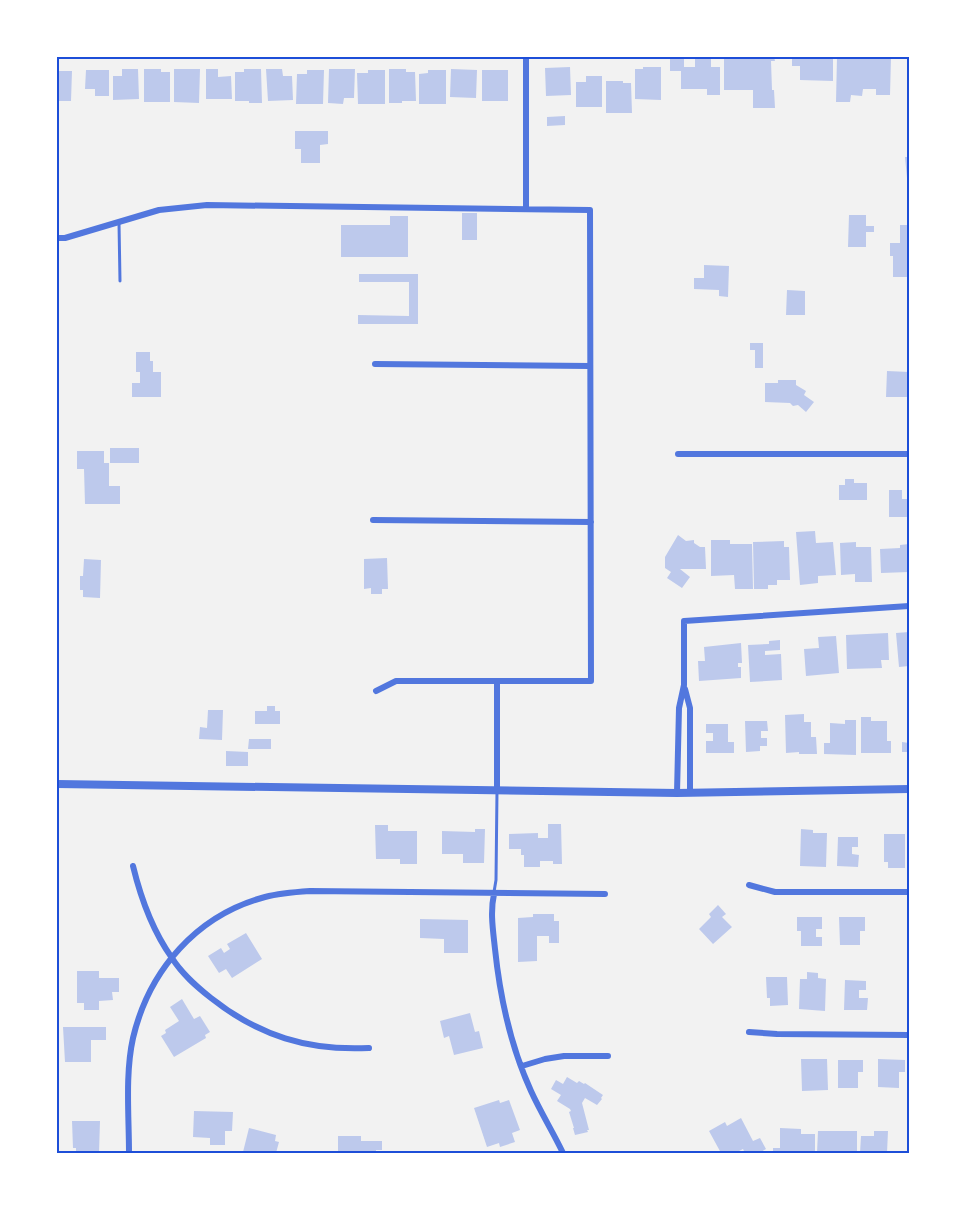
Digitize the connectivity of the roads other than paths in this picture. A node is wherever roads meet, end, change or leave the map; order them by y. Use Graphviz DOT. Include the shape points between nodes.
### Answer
graph roads {
  1 [pos="526,57"];
  2 [pos="526,209"];
  3 [pos="119,223"];
  4 [pos="57,238"];
  5 [pos="120,281"];
  6 [pos="375,364"];
  7 [pos="590,366"];
  8 [pos="678,454"];
  9 [pos="909,454"];
  10 [pos="373,520"];
  11 [pos="591,522"];
  12 [pos="909,606"];
  13 [pos="497,681"];
  14 [pos="684,686"];
  15 [pos="376,691"];
  16 [pos="57,784"];
  17 [pos="909,789"];
  18 [pos="497,790"];
  19 [pos="677,793"];
  20 [pos="690,793"];
  21 [pos="133,866"];
  22 [pos="749,885"];
  23 [pos="909,892"];
  24 [pos="494,894"];
  25 [pos="605,894"];
  26 [pos="171,957"];
  27 [pos="748,1032"];
  28 [pos="909,1035"];
  29 [pos="369,1048"];
  30 [pos="608,1056"];
  31 [pos="522,1066"];
  32 [pos="561,1152"];
  33 [pos="129,1153"];
  1 -- 2 [label="street"];
  2 -- 3 [label="street" via="207,205 159,210"];
  2 -- 7 [label="street" via="590,210"];
  3 -- 4 [label="street"];
  3 -- 5 [label="lane"];
  6 -- 7 [label="street"];
  7 -- 11 [label="street"];
  8 -- 9 [label="street"];
  10 -- 11 [label="street"];
  11 -- 13 [label="street" via="591,681"];
  12 -- 14 [label="street" via="684,621"];
  13 -- 15 [label="street" via="396,681"];
  13 -- 18 [label="street"];
  14 -- 19 [label="street" via="679,708"];
  14 -- 20 [label="street" via="690,708"];
  16 -- 18 [label="street"];
  17 -- 20 [label="street"];
  18 -- 19 [label="street"];
  18 -- 24 [label="lane"];
  19 -- 20 [label="street"];
  21 -- 26 [label="street" via="151,921"];
  22 -- 23 [label="street" via="775,892"];
  24 -- 25 [label="street"];
  24 -- 26 [label="street" via="310,891 264,897 222,915"];
  24 -- 31 [label="street" via="491,906 497,969"];
  26 -- 29 [label="street" via="208,996 260,1030 308,1045"];
  26 -- 33 [label="street" via="147,995 133,1040"];
  27 -- 28 [label="street"];
  30 -- 31 [label="street" via="564,1056"];
  31 -- 32 [label="street"];
}
